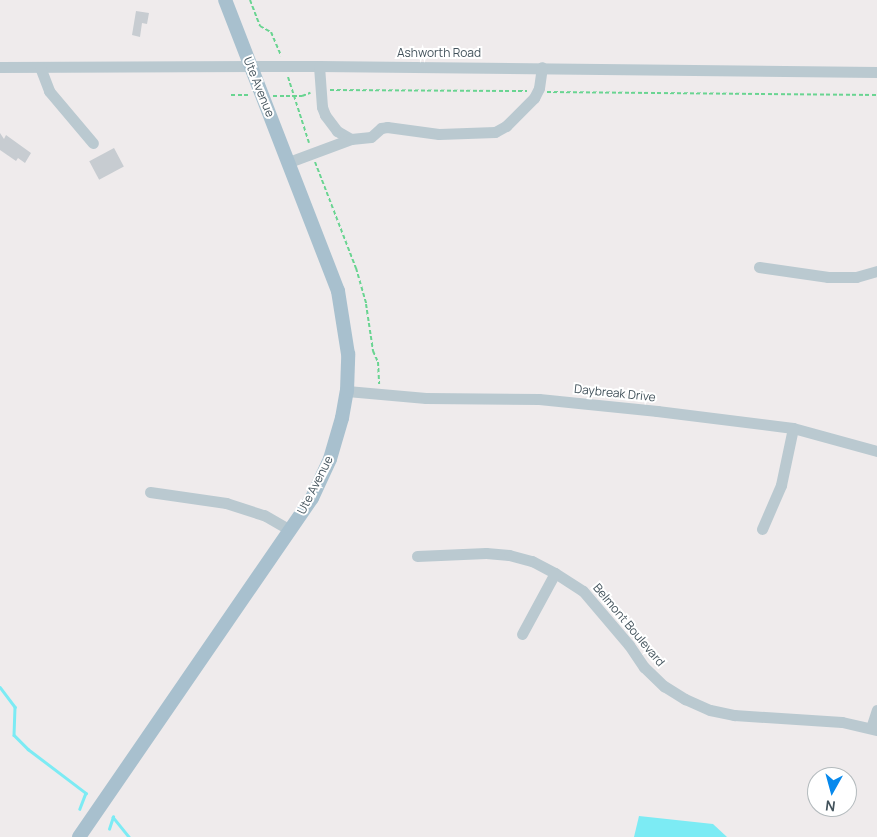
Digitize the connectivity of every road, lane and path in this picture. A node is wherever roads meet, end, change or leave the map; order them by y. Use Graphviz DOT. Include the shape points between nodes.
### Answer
graph roads {
  1 [pos="225,0"];
  2 [pos="250,0"];
  3 [pos="0,66"];
  4 [pos="285,66"];
  5 [pos="319,66"];
  6 [pos="40,67"];
  7 [pos="252,67"];
  8 [pos="542,67"];
  9 [pos="877,72"];
  10 [pos="321,90"];
  11 [pos="537,92"];
  12 [pos="231,95"];
  13 [pos="263,95"];
  14 [pos="877,95"];
  15 [pos="295,96"];
  16 [pos="351,139"];
  17 [pos="93,143"];
  18 [pos="312,153"];
  19 [pos="289,162"];
  20 [pos="759,267"];
  21 [pos="877,271"];
  22 [pos="346,391"];
  23 [pos="378,394"];
  24 [pos="792,428"];
  25 [pos="877,451"];
  26 [pos="150,492"];
  27 [pos="762,529"];
  28 [pos="290,530"];
  29 [pos="417,556"];
  30 [pos="555,573"];
  31 [pos="522,634"];
  32 [pos="877,710"];
  33 [pos="874,729"];
  34 [pos="79,837"];
  1 -- 7 [label="main road, Ute Avenue"];
  2 -- 4 [label="path" via="260,26 271,32"];
  3 -- 6 [label="street, Ashworth Road"];
  4 -- 5 [label="street, Ashworth Road"];
  4 -- 7 [label="street, Ashworth Road"];
  4 -- 15 [label="path"];
  5 -- 8 [label="street, Ashworth Road"];
  5 -- 10 [label="street"];
  6 -- 7 [label="street, Ashworth Road"];
  6 -- 17 [label="street" via="50,91"];
  7 -- 13 [label="main road, Ute Avenue"];
  8 -- 9 [label="street, Ashworth Road"];
  8 -- 11 [label="street"];
  10 -- 11 [label="path"];
  10 -- 15 [label="path"];
  10 -- 16 [label="street" via="325,115 337,131"];
  11 -- 14 [label="path"];
  11 -- 16 [label="street" via="521,112 495,132 439,134 387,127 371,137"];
  12 -- 13 [label="path"];
  13 -- 15 [label="path"];
  13 -- 19 [label="main road, Ute Avenue"];
  15 -- 18 [label="path"];
  16 -- 18 [label="street"];
  18 -- 19 [label="street"];
  18 -- 23 [label="path" via="356,268 366,304 372,351 380,374"];
  19 -- 22 [label="main road, Ute Avenue" via="338,291 346,333"];
  20 -- 21 [label="street" via="828,277 856,277"];
  22 -- 23 [label="street, Daybreak Drive"];
  22 -- 28 [label="main road, Ute Avenue" via="330,459 312,498"];
  23 -- 24 [label="street, Daybreak Drive" via="460,400 539,399 657,410"];
  24 -- 25 [label="street, Daybreak Drive"];
  24 -- 27 [label="street" via="781,484"];
  26 -- 28 [label="street" via="226,503 264,516"];
  28 -- 34 [label="main road, Ute Avenue"];
  29 -- 30 [label="street, Belmont Boulevard" via="509,555 532,561"];
  30 -- 31 [label="street"];
  30 -- 33 [label="street, Belmont Boulevard" via="583,591 644,667 664,686 685,699 710,710 734,715 824,720"];
  32 -- 33 [label="street"];
}
